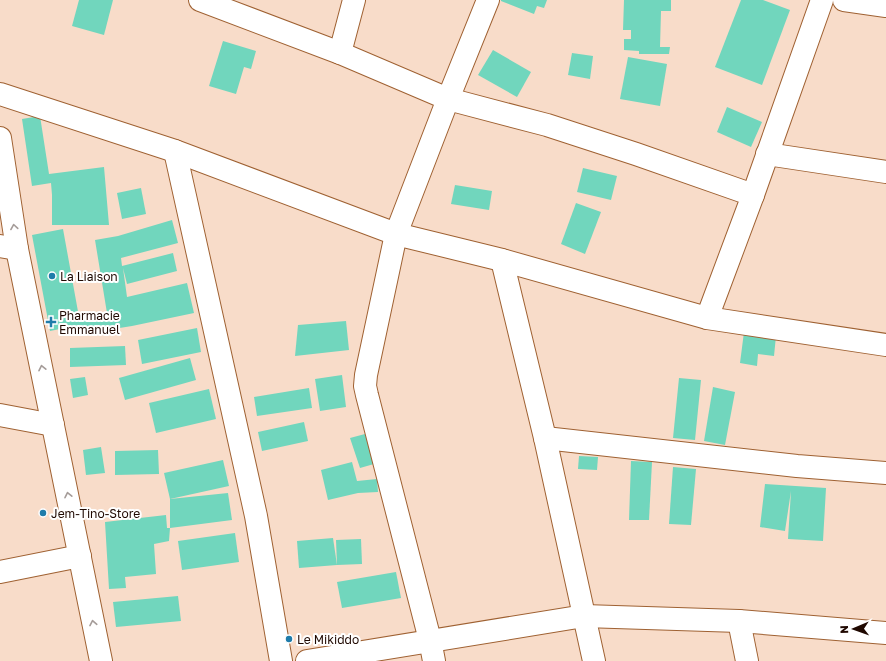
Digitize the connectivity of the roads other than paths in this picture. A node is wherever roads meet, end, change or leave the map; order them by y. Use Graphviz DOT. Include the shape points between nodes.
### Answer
graph roads {
  1 [pos="200,0"];
  2 [pos="354,0"];
  3 [pos="488,0"];
  4 [pos="822,0"];
  5 [pos="844,0"];
  6 [pos="886,6"];
  7 [pos="340,52"];
  8 [pos="0,94"];
  9 [pos="448,99"];
  10 [pos="0,138"];
  11 [pos="175,151"];
  12 [pos="767,154"];
  13 [pos="886,172"];
  14 [pos="753,195"];
  15 [pos="396,234"];
  16 [pos="9,248"];
  17 [pos="502,260"];
  18 [pos="707,318"];
  19 [pos="886,345"];
  20 [pos="0,414"];
  21 [pos="53,425"];
  22 [pos="545,438"];
  23 [pos="886,473"];
  24 [pos="80,556"];
  25 [pos="0,572"];
  26 [pos="584,616"];
  27 [pos="739,621"];
  28 [pos="886,633"];
  29 [pos="432,651"];
  30 [pos="101,661"];
  31 [pos="281,661"];
  32 [pos="307,661"];
  33 [pos="594,661"];
  34 [pos="746,661"];
  1 -- 7 [label="street"];
  2 -- 7 [label="street"];
  3 -- 9 [label="street"];
  4 -- 12 [label="street"];
  5 -- 6 [label="street"];
  7 -- 9 [label="street"];
  8 -- 11 [label="street"];
  9 -- 14 [label="street" via="547,125"];
  9 -- 15 [label="street"];
  16 -- 10 [label="street, one-way"];
  11 -- 15 [label="street"];
  11 -- 31 [label="street" via="256,516"];
  12 -- 13 [label="street"];
  12 -- 14 [label="street"];
  14 -- 18 [label="street"];
  15 -- 17 [label="street"];
  15 -- 29 [label="street" via="365,386"];
  21 -- 16 [label="street, one-way"];
  17 -- 18 [label="street"];
  17 -- 22 [label="street"];
  18 -- 19 [label="street"];
  20 -- 21 [label="street"];
  24 -- 21 [label="street, one-way"];
  22 -- 23 [label="street" via="797,466"];
  22 -- 26 [label="street"];
  24 -- 25 [label="street"];
  30 -- 24 [label="street, one-way"];
  26 -- 27 [label="street"];
  26 -- 29 [label="street"];
  26 -- 33 [label="street"];
  27 -- 28 [label="street"];
  27 -- 34 [label="street"];
  29 -- 32 [label="street"];
}
